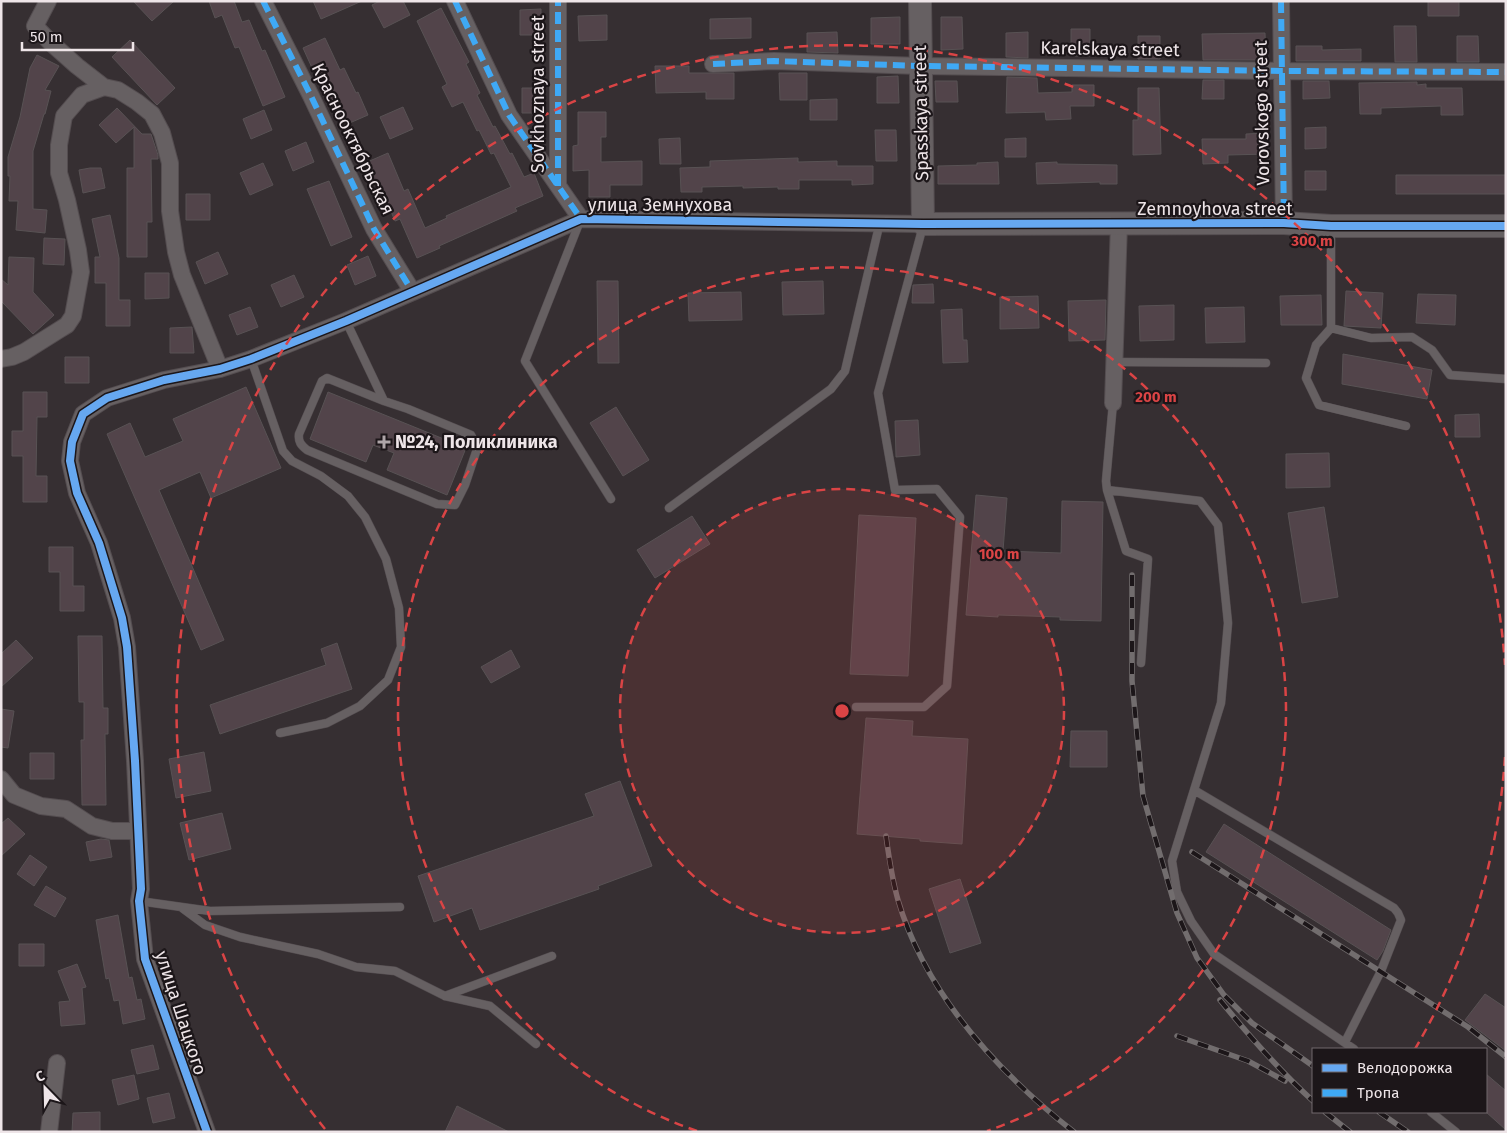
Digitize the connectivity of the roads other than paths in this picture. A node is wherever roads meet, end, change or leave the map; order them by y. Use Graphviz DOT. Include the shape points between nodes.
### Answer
graph roads {
  1 [pos="48,1"];
  2 [pos="263,1"];
  3 [pos="455,1"];
  4 [pos="558,1"];
  5 [pos="920,1"];
  6 [pos="1281,1"];
  7 [pos="713,64"];
  8 [pos="920,66"];
  9 [pos="1282,71"];
  10 [pos="1506,72"];
  11 [pos="104,87"];
  12 [pos="558,186"];
  13 [pos="581,219"];
  14 [pos="880,222"];
  15 [pos="1119,223"];
  16 [pos="1284,223"];
  17 [pos="923,224"];
  18 [pos="1331,226"];
  19 [pos="1506,226"];
  20 [pos="412,292"];
  21 [pos="346,321"];
  22 [pos="1331,328"];
  23 [pos="1,359"];
  24 [pos="251,359"];
  25 [pos="1114,362"];
  26 [pos="1266,363"];
  27 [pos="220,369"];
  28 [pos="1506,380"];
  29 [pos="384,401"];
  30 [pos="1113,403"];
  31 [pos="1406,426"];
  32 [pos="1107,490"];
  33 [pos="611,499"];
  34 [pos="669,508"];
  35 [pos="1141,663"];
  36 [pos="856,707"];
  37 [pos="280,733"];
  38 [pos="1,779"];
  39 [pos="1194,790"];
  40 [pos="138,831"];
  41 [pos="139,901"];
  42 [pos="400,907"];
  43 [pos="182,908"];
  44 [pos="552,956"];
  45 [pos="445,996"];
  46 [pos="1345,1042"];
  47 [pos="536,1044"];
  48 [pos="1353,1048"];
  49 [pos="57,1063"];
  50 [pos="1432,1113"];
  51 [pos="49,1132"];
  52 [pos="206,1132"];
  53 [pos="1456,1132"];
  1 -- 11 [label="street" via="35,26"];
  2 -- 20 [label="street, Краснооктябрьская" via="374,229"];
  3 -- 12 [label="street" via="509,115"];
  4 -- 12 [label="street, Sovkhoznaya street"];
  5 -- 8 [label="street, Spasskaya street"];
  6 -- 9 [label="street, Vorovskogo street"];
  7 -- 8 [label="street, Karelskaya street" via="774,61"];
  8 -- 9 [label="street, Karelskaya street"];
  8 -- 17 [label="street, Spasskaya street"];
  9 -- 10 [label="street, Karelskaya street"];
  9 -- 16 [label="street, Vorovskogo street"];
  11 -- 23 [label="street" via="82,95 64,116 59,146 60,173 81,272 73,316 59,330 24,352"];
  11 -- 27 [label="street" via="118,90 137,102 152,114 162,133 170,163 170,211 176,252"];
  12 -- 13 [label="street"];
  13 -- 14 [label="street, улица Земнухова"];
  13 -- 20 [label="street, улица Земнухова"];
  13 -- 33 [label="lane" via="525,361"];
  14 -- 17 [label="street, улица Земнухова"];
  14 -- 34 [label="lane" via="845,371 831,389"];
  15 -- 16 [label="street, Zemnoyhova street"];
  15 -- 17 [label="street, Zemnoyhova street"];
  15 -- 25 [label="street"];
  16 -- 18 [label="street, Zemnoyhova street"];
  17 -- 36 [label="lane" via="878,392 895,490 937,489 960,517 947,686 924,707"];
  18 -- 19 [label="street, Zemnoyhova street"];
  18 -- 22 [label="lane"];
  20 -- 21 [label="street, улица Земнухова"];
  21 -- 24 [label="street, улица Земнухова"];
  21 -- 29 [label="lane"];
  22 -- 28 [label="lane" via="1371,338 1412,337 1432,350 1450,375"];
  22 -- 31 [label="lane" via="1316,345 1306,378 1319,405"];
  24 -- 27 [label="street, улица Земнухова"];
  24 -- 37 [label="lane" via="283,451 292,461 322,476 348,496 365,517 386,559 400,608 401,647 388,680 360,706 327,723"];
  25 -- 26 [label="lane"];
  25 -- 30 [label="street"];
  27 -- 40 [label="street, улица Шацкого" via="164,380 107,398 83,414 72,442 70,460 77,493 99,543 122,618 127,647"];
  29 -- 29 [label="lane" via="470,435 477,449 455,505 428,501 307,450 298,440 319,386 327,378"];
  30 -- 32 [label="lane"];
  32 -- 35 [label="lane" via="1126,551 1148,558"];
  32 -- 39 [label="lane" via="1200,501 1218,525 1228,622 1221,703"];
  38 -- 40 [label="street" via="14,795 42,806 66,809 92,826 112,831"];
  39 -- 46 [label="lane" via="1172,861 1177,892 1190,921 1214,954"];
  39 -- 46 [label="lane" via="1398,913 1400,920 1381,971"];
  40 -- 41 [label="street, улица Шацкого"];
  41 -- 43 [label="lane"];
  41 -- 52 [label="street, улица Шацкого" via="145,959"];
  42 -- 43 [label="lane" via="210,911"];
  43 -- 45 [label="lane" via="205,925 240,937 318,954 356,967 395,971"];
  44 -- 45 [label="lane"];
  45 -- 47 [label="lane" via="490,1006"];
  46 -- 48 [label="lane"];
  49 -- 51 [label="street"];
  50 -- 53 [label="lane"];
}
